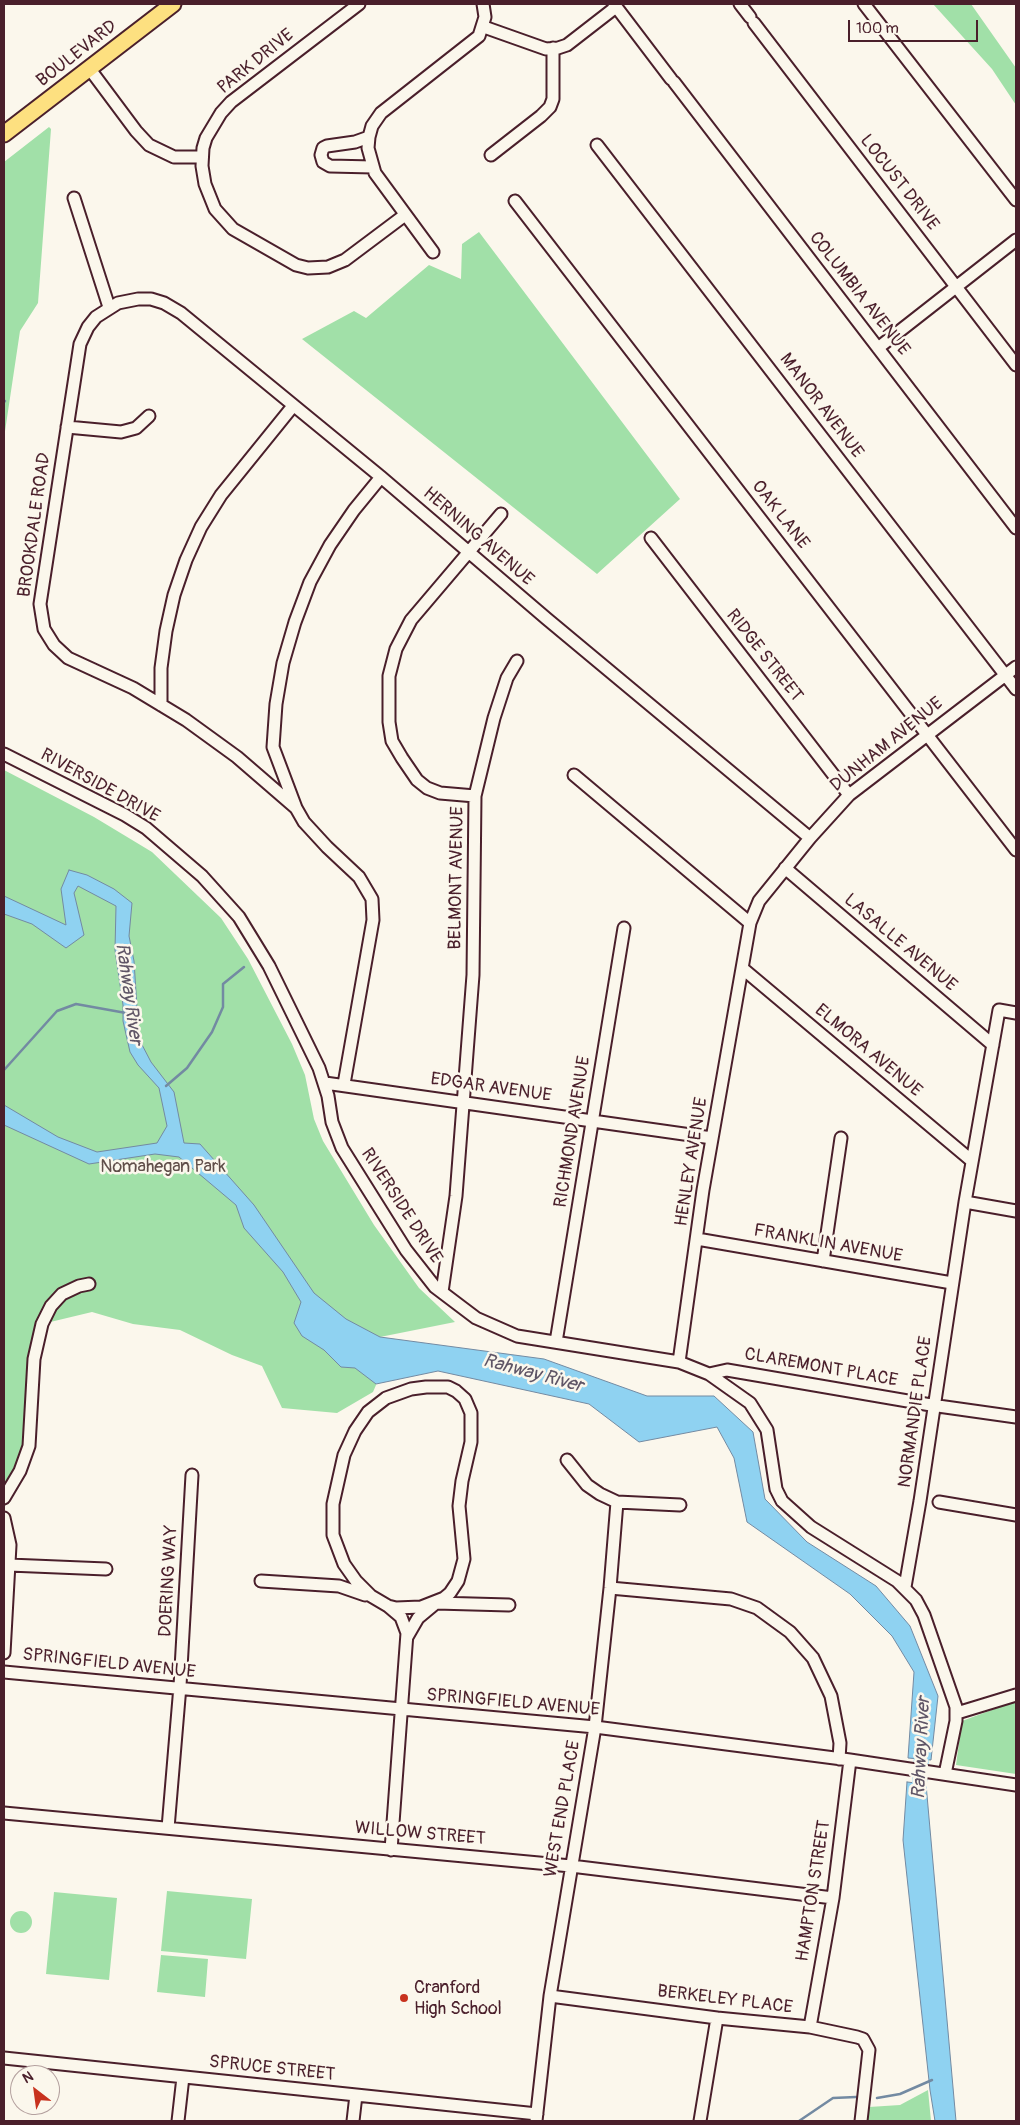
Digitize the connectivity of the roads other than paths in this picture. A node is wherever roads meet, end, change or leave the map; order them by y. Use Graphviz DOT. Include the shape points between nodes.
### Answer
graph roads {
  1 [pos="172,4"];
  2 [pos="359,4"];
  3 [pos="483,4"];
  4 [pos="740,4"];
  5 [pos="864,4"];
  6 [pos="615,6"];
  7 [pos="484,27"];
  8 [pos="553,48"];
  9 [pos="89,68"];
  10 [pos="4,134"];
  11 [pos="369,138"];
  12 [pos="597,145"];
  13 [pos="491,155"];
  14 [pos="202,157"];
  15 [pos="373,167"];
  16 [pos="74,198"];
  17 [pos="1016,200"];
  18 [pos="515,201"];
  19 [pos="405,215"];
  20 [pos="1016,240"];
  21 [pos="433,252"];
  22 [pos="957,287"];
  23 [pos="109,307"];
  24 [pos="878,348"];
  25 [pos="1016,364"];
  26 [pos="293,406"];
  27 [pos="149,416"];
  28 [pos="68,427"];
  29 [pos="381,477"];
  30 [pos="501,514"];
  31 [pos="1016,528"];
  32 [pos="651,538"];
  33 [pos="468,552"];
  34 [pos="517,661"];
  35 [pos="1016,667"];
  36 [pos="1006,675"];
  37 [pos="1016,689"];
  38 [pos="160,705"];
  39 [pos="927,734"];
  40 [pos="4,754"];
  41 [pos="574,775"];
  42 [pos="849,794"];
  43 [pos="475,796"];
  44 [pos="296,808"];
  45 [pos="810,838"];
  46 [pos="1016,850"];
  47 [pos="785,868"];
  48 [pos="750,923"];
  49 [pos="624,928"];
  50 [pos="742,968"];
  51 [pos="1016,1013"];
  52 [pos="993,1045"];
  53 [pos="325,1083"];
  54 [pos="344,1084"];
  55 [pos="463,1102"];
  56 [pos="593,1121"];
  57 [pos="712,1138"];
  58 [pos="841,1138"];
  59 [pos="972,1161"];
  60 [pos="965,1202"];
  61 [pos="1016,1211"];
  62 [pos="697,1240"];
  63 [pos="823,1261"];
  64 [pos="952,1283"];
  65 [pos="89,1284"];
  66 [pos="442,1292"];
  67 [pos="556,1342"];
  68 [pos="679,1362"];
  69 [pos="709,1374"];
  70 [pos="934,1406"];
  71 [pos="1016,1417"];
  72 [pos="568,1460"];
  73 [pos="192,1475"];
  74 [pos="4,1498"];
  75 [pos="617,1502"];
  76 [pos="940,1502"];
  77 [pos="680,1505"];
  78 [pos="1016,1515"];
  79 [pos="4,1518"];
  80 [pos="9,1565"];
  81 [pos="106,1569"];
  82 [pos="261,1581"];
  83 [pos="905,1587"];
  84 [pos="610,1588"];
  85 [pos="436,1603"];
  86 [pos="509,1605"];
  87 [pos="388,1606"];
  88 [pos="407,1638"];
  89 [pos="4,1654"];
  90 [pos="4,1672"];
  91 [pos="180,1688"];
  92 [pos="1016,1695"];
  93 [pos="402,1710"];
  94 [pos="957,1713"];
  95 [pos="595,1727"];
  96 [pos="844,1759"];
  97 [pos="945,1774"];
  98 [pos="1016,1785"];
  99 [pos="4,1813"];
  100 [pos="168,1828"];
  101 [pos="391,1850"];
  102 [pos="571,1866"];
  103 [pos="833,1898"];
  104 [pos="550,1996"];
  105 [pos="717,2018"];
  106 [pos="810,2027"];
  107 [pos="4,2058"];
  108 [pos="184,2077"];
  109 [pos="356,2095"];
  110 [pos="537,2118"];
  111 [pos="178,2121"];
  112 [pos="353,2121"];
  113 [pos="700,2121"];
  114 [pos="861,2121"];
  1 -- 9 [label="main road, BOULEVARD"];
  2 -- 14 [label="street, PARK DRIVE" via="221,112 206,138"];
  3 -- 7 [label="street"];
  4 -- 22 [label="street, LOCUST DRIVE"];
  5 -- 17 [label="street"];
  6 -- 8 [label="street" via="567,45"];
  6 -- 24 [label="street, COLUMBIA AVENUE"];
  7 -- 8 [label="street" via="546,49"];
  7 -- 11 [label="street" via="474,42 381,113"];
  8 -- 13 [label="street" via="550,106"];
  9 -- 10 [label="main road, BOULEVARD"];
  9 -- 14 [label="street" via="149,145 174,157"];
  11 -- 15 [label="street"];
  11 -- 15 [label="street" via="327,146 320,155 330,166"];
  12 -- 36 [label="street, MANOR AVENUE"];
  14 -- 19 [label="street, PARK DRIVE" via="207,192 221,216 240,234 296,265 328,267 345,260"];
  15 -- 19 [label="street"];
  16 -- 23 [label="street"];
  18 -- 39 [label="street, OAK LANE"];
  19 -- 21 [label="street"];
  20 -- 22 [label="street"];
  22 -- 24 [label="street"];
  22 -- 25 [label="street, LOCUST DRIVE"];
  23 -- 26 [label="street, HERNING AVENUE" via="138,299 151,299 170,306"];
  23 -- 28 [label="street, BROOKDALE ROAD" via="92,322 80,344"];
  24 -- 31 [label="street, COLUMBIA AVENUE"];
  26 -- 29 [label="street, HERNING AVENUE"];
  26 -- 38 [label="street" via="220,495 186,560 166,631"];
  27 -- 28 [label="street" via="136,428 121,432"];
  28 -- 38 [label="street, BROOKDALE ROAD" via="40,604 44,629 68,658 133,688"];
  29 -- 33 [label="street, HERNING AVENUE"];
  29 -- 44 [label="street" via="354,510 318,568 295,622 283,663 273,747"];
  30 -- 33 [label="street"];
  32 -- 42 [label="street, RIDGE STREET"];
  33 -- 43 [label="street" via="404,632 389,676 387,700 392,741 417,780 440,794"];
  33 -- 45 [label="street, HERNING AVENUE"];
  34 -- 43 [label="street, BELMONT AVENUE" via="507,678 494,718"];
  35 -- 36 [label="street, DUNHAM AVENUE"];
  36 -- 37 [label="street, MANOR AVENUE"];
  36 -- 39 [label="street, DUNHAM AVENUE"];
  38 -- 44 [label="street, BROOKDALE ROAD" via="236,757"];
  39 -- 42 [label="street, DUNHAM AVENUE"];
  39 -- 46 [label="street, OAK LANE"];
  40 -- 53 [label="street, RIVERSIDE DRIVE" via="132,820 164,842 202,876 239,918 269,966"];
  41 -- 48 [label="street"];
  42 -- 45 [label="street, DUNHAM AVENUE"];
  43 -- 55 [label="street, BELMONT AVENUE" via="473,975"];
  44 -- 54 [label="street" via="304,822 359,877 374,909"];
  45 -- 47 [label="street, DUNHAM AVENUE"];
  47 -- 48 [label="street, DUNHAM AVENUE" via="759,901"];
  47 -- 52 [label="street, LASALLE AVENUE"];
  48 -- 50 [label="street, DUNHAM AVENUE"];
  49 -- 56 [label="street, RICHMOND AVENUE"];
  50 -- 57 [label="street, HENLEY AVENUE"];
  50 -- 59 [label="street, ELMORA AVENUE"];
  51 -- 52 [label="street, NORMANDIE PLACE" via="999,1010"];
  52 -- 59 [label="street, NORMANDIE PLACE"];
  53 -- 54 [label="street, EDGAR AVENUE"];
  53 -- 66 [label="street, RIVERSIDE DRIVE" via="332,1122 342,1148 406,1250"];
  54 -- 55 [label="street, EDGAR AVENUE"];
  55 -- 56 [label="street, EDGAR AVENUE"];
  55 -- 66 [label="street, BELMONT AVENUE" via="456,1196"];
  56 -- 57 [label="street, EDGAR AVENUE"];
  56 -- 67 [label="street, RICHMOND AVENUE"];
  57 -- 62 [label="street, HENLEY AVENUE"];
  58 -- 63 [label="street"];
  59 -- 60 [label="street, NORMANDIE PLACE"];
  60 -- 61 [label="street"];
  60 -- 64 [label="street, NORMANDIE PLACE"];
  62 -- 63 [label="street, FRANKLIN AVENUE"];
  62 -- 68 [label="street, HENLEY AVENUE"];
  63 -- 64 [label="street, FRANKLIN AVENUE"];
  64 -- 70 [label="street, NORMANDIE PLACE"];
  65 -- 74 [label="street" via="62,1294 42,1324 34,1359 29,1446 20,1471"];
  66 -- 67 [label="street, RIVERSIDE DRIVE" via="495,1328 517,1336"];
  67 -- 68 [label="street, RIVERSIDE DRIVE"];
  68 -- 69 [label="street, RIVERSIDE DRIVE"];
  69 -- 70 [label="street, CLAREMONT PLACE" via="727,1370"];
  69 -- 83 [label="street, RIVERSIDE DRIVE" via="737,1392 759,1414 770,1439 776,1490 788,1508 811,1527"];
  70 -- 71 [label="street, CLAREMONT PLACE"];
  70 -- 83 [label="street, NORMANDIE PLACE"];
  72 -- 75 [label="street" via="587,1484"];
  73 -- 91 [label="street, DOERING WAY"];
  75 -- 77 [label="street"];
  75 -- 84 [label="street, WEST END PLACE"];
  76 -- 78 [label="street"];
  79 -- 80 [label="street" via="10,1545"];
  80 -- 81 [label="street"];
  80 -- 89 [label="street"];
  82 -- 87 [label="street" via="339,1586"];
  83 -- 94 [label="street" via="924,1615"];
  84 -- 95 [label="street, WEST END PLACE"];
  84 -- 96 [label="street, HAMPTON STREET" via="732,1599 757,1608 790,1632 813,1658 828,1689"];
  85 -- 86 [label="street"];
  85 -- 87 [label="street" via="413,1608"];
  85 -- 87 [label="street" via="450,1593 458,1581 464,1559 459,1506 473,1422 461,1394 440,1386 411,1389 376,1405 355,1431 340,1467 332,1514 336,1545 356,1581 371,1596"];
  85 -- 88 [label="street" via="418,1618"];
  87 -- 88 [label="street" via="403,1620"];
  88 -- 93 [label="street"];
  90 -- 91 [label="street, SPRINGFIELD AVENUE"];
  91 -- 93 [label="street, SPRINGFIELD AVENUE"];
  91 -- 100 [label="street, DOERING WAY"];
  92 -- 94 [label="street"];
  93 -- 95 [label="street, SPRINGFIELD AVENUE"];
  93 -- 101 [label="street"];
  94 -- 97 [label="street"];
  95 -- 96 [label="street, SPRINGFIELD AVENUE"];
  95 -- 102 [label="street, WEST END PLACE"];
  96 -- 97 [label="street, SPRINGFIELD AVENUE"];
  96 -- 103 [label="street, HAMPTON STREET"];
  97 -- 98 [label="street, SPRINGFIELD AVENUE"];
  99 -- 100 [label="street, WILLOW STREET"];
  100 -- 101 [label="street, WILLOW STREET"];
  101 -- 102 [label="street, WILLOW STREET"];
  102 -- 103 [label="street, WILLOW STREET"];
  102 -- 104 [label="street, WEST END PLACE"];
  103 -- 106 [label="street, HAMPTON STREET"];
  104 -- 105 [label="street, BERKELEY PLACE"];
  104 -- 110 [label="street, WEST END PLACE"];
  105 -- 106 [label="street, BERKELEY PLACE"];
  105 -- 113 [label="street"];
  106 -- 114 [label="street, BERKELEY PLACE" via="863,2039 869,2050"];
  107 -- 108 [label="street, SPRUCE STREET"];
  108 -- 109 [label="street, SPRUCE STREET"];
  108 -- 111 [label="street"];
  109 -- 110 [label="street, SPRUCE STREET"];
  109 -- 112 [label="street"];
}
